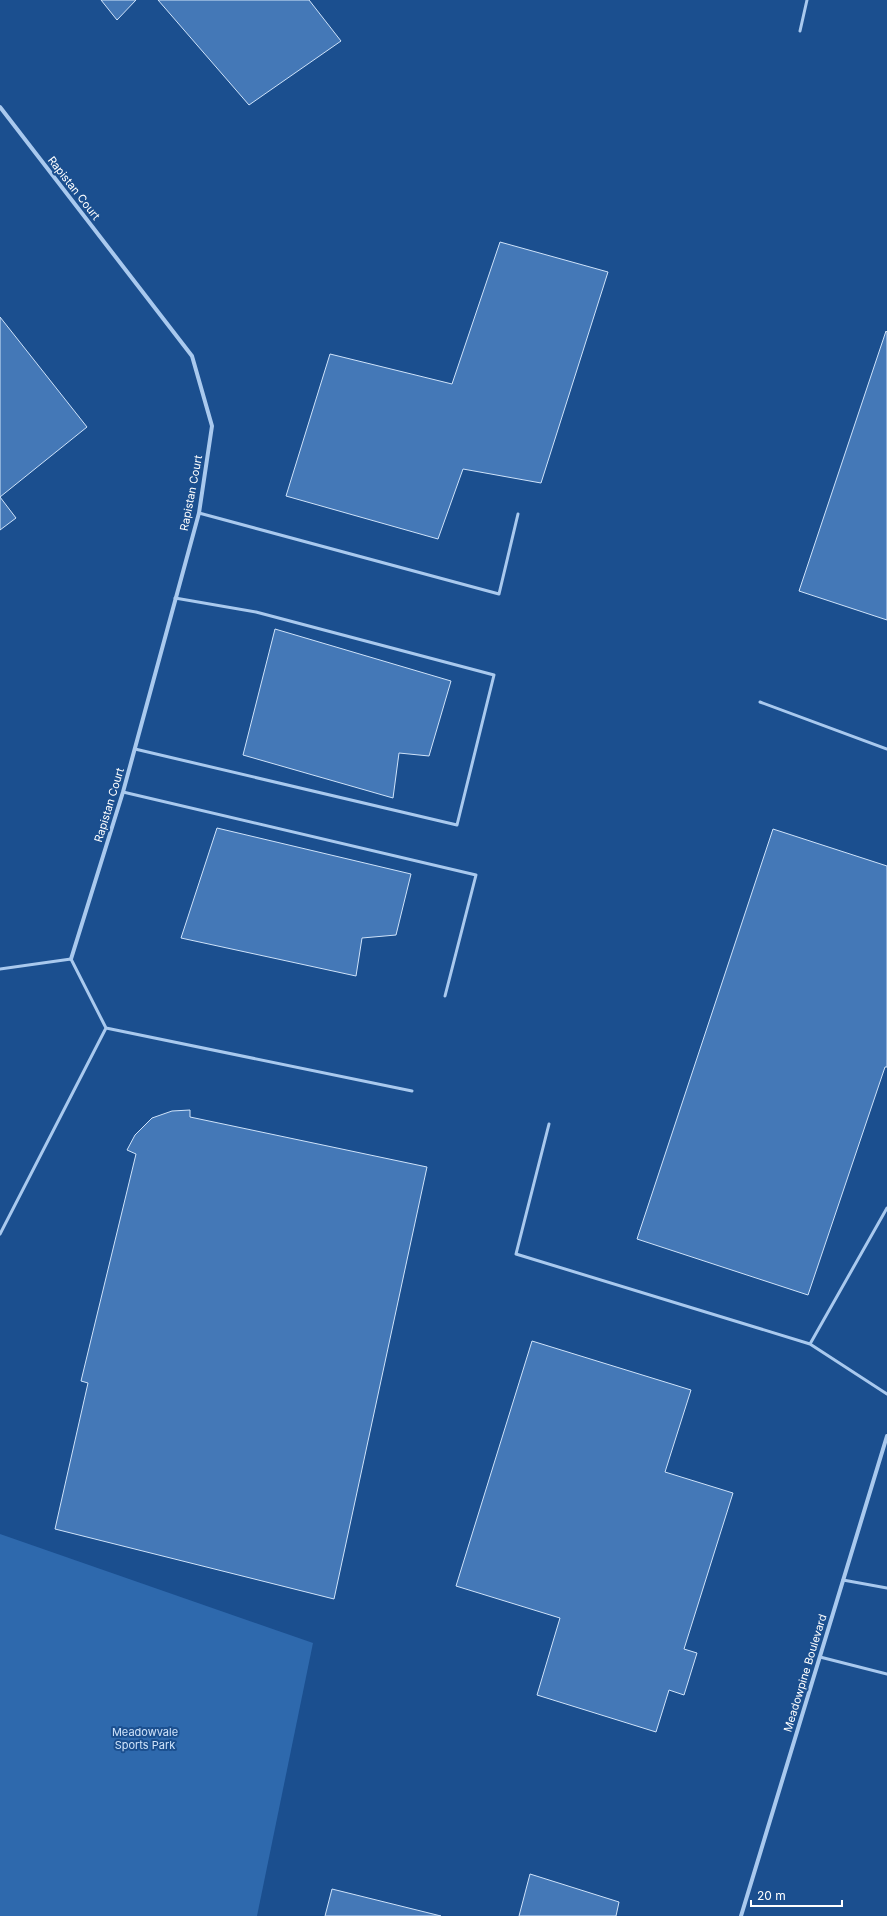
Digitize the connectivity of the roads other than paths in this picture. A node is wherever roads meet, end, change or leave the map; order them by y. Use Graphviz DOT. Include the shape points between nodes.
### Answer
graph roads {
  1 [pos="807,0"];
  2 [pos="800,31"];
  3 [pos="0,107"];
  4 [pos="198,513"];
  5 [pos="518,514"];
  6 [pos="175,598"];
  7 [pos="760,702"];
  8 [pos="135,749"];
  9 [pos="887,749"];
  10 [pos="123,792"];
  11 [pos="71,959"];
  12 [pos="0,969"];
  13 [pos="445,996"];
  14 [pos="106,1028"];
  15 [pos="412,1091"];
  16 [pos="549,1124"];
  17 [pos="887,1208"];
  18 [pos="0,1234"];
  19 [pos="810,1344"];
  20 [pos="887,1394"];
  21 [pos="887,1436"];
  22 [pos="843,1580"];
  23 [pos="887,1588"];
  24 [pos="820,1657"];
  25 [pos="887,1674"];
  26 [pos="741,1916"];
  1 -- 2 [label="lane"];
  3 -- 4 [label="street, Rapistan Court" via="192,356 212,426"];
  4 -- 5 [label="lane" via="499,594"];
  4 -- 6 [label="street, Rapistan Court"];
  6 -- 8 [label="street, Rapistan Court"];
  6 -- 8 [label="lane" via="256,612 494,675 457,825"];
  7 -- 9 [label="lane"];
  8 -- 10 [label="street, Rapistan Court"];
  10 -- 11 [label="street, Rapistan Court"];
  10 -- 13 [label="lane" via="476,875"];
  11 -- 12 [label="lane"];
  11 -- 14 [label="lane"];
  14 -- 15 [label="lane"];
  14 -- 18 [label="lane"];
  16 -- 19 [label="lane" via="516,1254"];
  17 -- 19 [label="lane"];
  19 -- 20 [label="lane"];
  21 -- 22 [label="street, Meadowpine Boulevard"];
  22 -- 23 [label="lane"];
  22 -- 24 [label="street, Meadowpine Boulevard"];
  24 -- 25 [label="lane"];
  24 -- 26 [label="street, Meadowpine Boulevard"];
}
